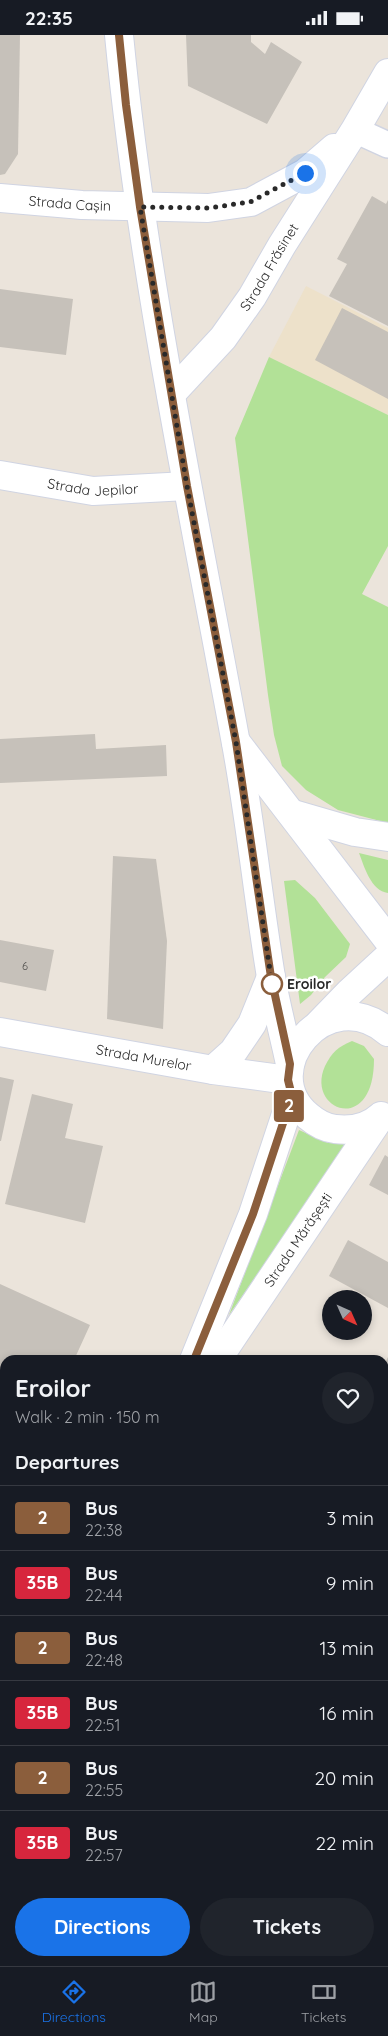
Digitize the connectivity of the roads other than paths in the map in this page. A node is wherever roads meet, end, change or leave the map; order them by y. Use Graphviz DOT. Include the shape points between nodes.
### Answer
graph roads {
  1 [pos="119,35"];
  2 [pos="388,73"];
  3 [pos="355,131"];
  4 [pos="388,145"];
  5 [pos="0,198"];
  6 [pos="140,207"];
  7 [pos="171,394"];
  8 [pos="0,475"];
  9 [pos="187,486"];
  10 [pos="236,742"];
  11 [pos="293,814"];
  12 [pos="388,837"];
  13 [pos="388,940"];
  14 [pos="388,957"];
  15 [pos="271,977"];
  16 [pos="318,1025"];
  17 [pos="0,1032"];
  18 [pos="388,1032"];
  19 [pos="213,1070"];
  20 [pos="290,1080"];
  21 [pos="383,1115"];
  22 [pos="196,1355"];
  23 [pos="220,1355"];
  1 -- 6 [label="street"];
  2 -- 3 [label="street, Strada Frăsinet"];
  3 -- 4 [label="lane"];
  3 -- 6 [label="street, Strada Frăsinet" via="305,173 250,202 208,208"];
  3 -- 7 [label="street, Strada Frăsinet" via="252,297 198,367"];
  5 -- 6 [label="street, Strada Cașin"];
  6 -- 7 [label="street"];
  7 -- 9 [label="street"];
  8 -- 9 [label="street, Strada Jepilor" via="93,491"];
  9 -- 10 [label="street"];
  10 -- 11 [label="street"];
  10 -- 15 [label="street"];
  11 -- 12 [label="street" via="355,832"];
  11 -- 13 [label="street"];
  14 -- 16 [label="street"];
  15 -- 19 [label="street" via="252,1024 232,1052"];
  15 -- 20 [label="street"];
  16 -- 18 [label="street" via="329,1019 354,1016 366,1018"];
  16 -- 20 [label="street" via="296,1049"];
  17 -- 19 [label="street, Strada Murelor"];
  19 -- 20 [label="street, Strada Murelor"];
  20 -- 21 [label="street" via="301,1111 330,1128 364,1127"];
  20 -- 22 [label="street" via="253,1214"];
  21 -- 23 [label="street, Strada Mărășești"];
}
